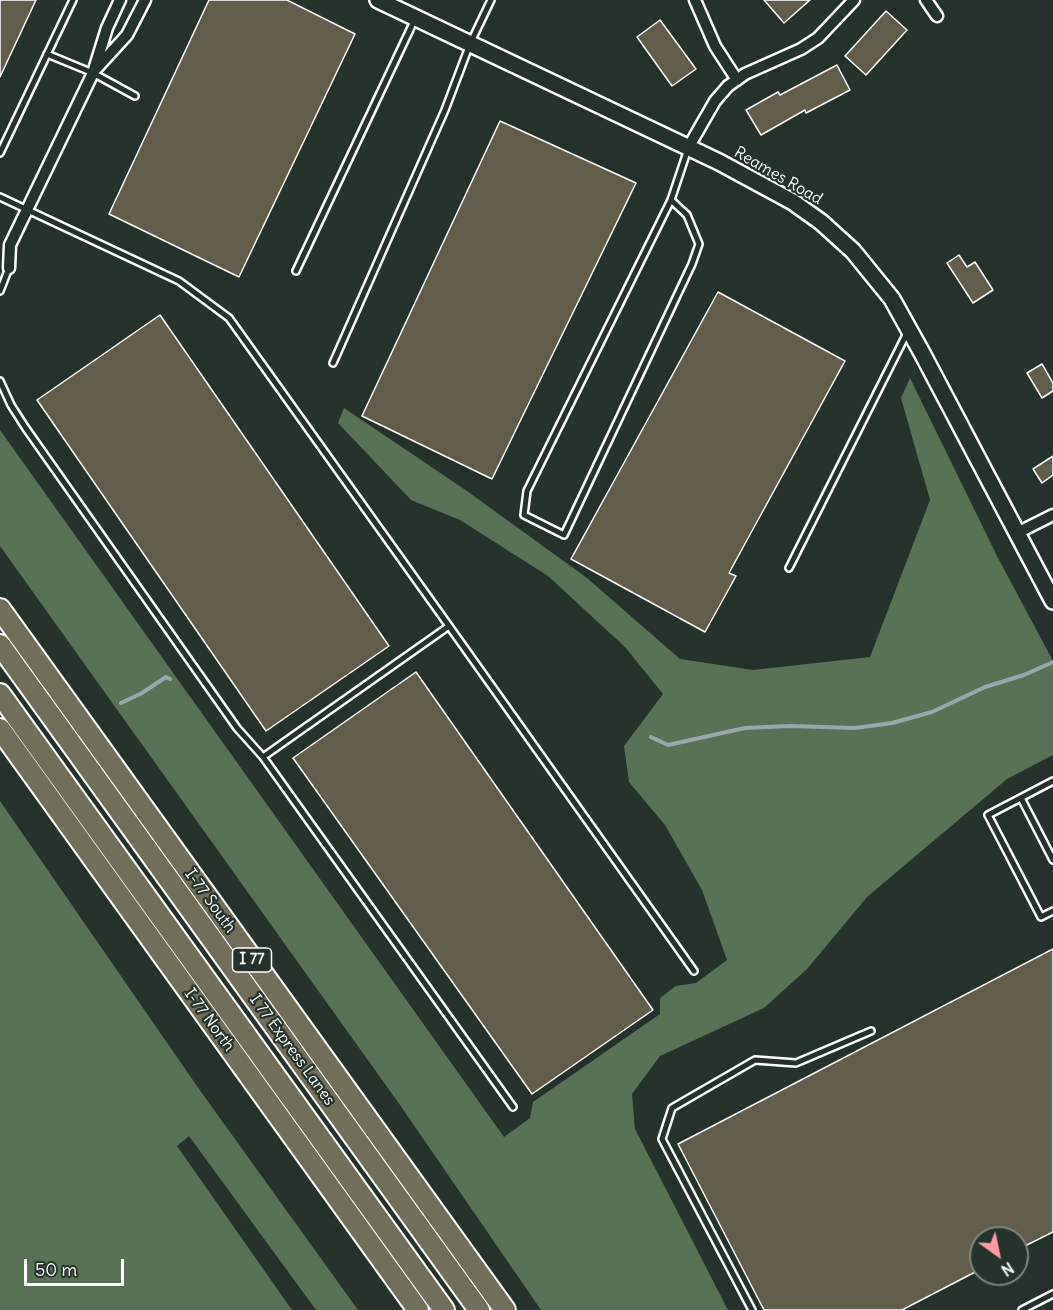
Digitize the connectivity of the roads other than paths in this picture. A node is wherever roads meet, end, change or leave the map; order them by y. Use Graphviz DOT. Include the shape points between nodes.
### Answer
graph roads {
  1 [pos="73,0"];
  2 [pos="120,0"];
  3 [pos="145,0"];
  4 [pos="378,0"];
  5 [pos="491,0"];
  6 [pos="695,0"];
  7 [pos="855,0"];
  8 [pos="926,0"];
  9 [pos="937,16"];
  10 [pos="416,18"];
  11 [pos="470,44"];
  12 [pos="47,54"];
  13 [pos="93,73"];
  14 [pos="737,80"];
  15 [pos="135,96"];
  16 [pos="688,148"];
  17 [pos="0,153"];
  18 [pos="0,197"];
  19 [pos="671,201"];
  20 [pos="27,210"];
  21 [pos="9,268"];
  22 [pos="296,271"];
  23 [pos="0,291"];
  24 [pos="909,329"];
  25 [pos="333,363"];
  26 [pos="0,381"];
  27 [pos="1053,515"];
  28 [pos="1017,533"];
  29 [pos="789,568"];
  30 [pos="1053,601"];
  31 [pos="0,609"];
  32 [pos="449,626"];
  33 [pos="0,645"];
  34 [pos="0,694"];
  35 [pos="0,729"];
  36 [pos="263,757"];
  37 [pos="1053,781"];
  38 [pos="1021,798"];
  39 [pos="1053,860"];
  40 [pos="1053,910"];
  41 [pos="694,971"];
  42 [pos="871,1031"];
  43 [pos="513,1107"];
  44 [pos="1053,1294"];
  45 [pos="1035,1304"];
  46 [pos="418,1310"];
  47 [pos="444,1310"];
  48 [pos="479,1310"];
  49 [pos="505,1310"];
  50 [pos="752,1310"];
  51 [pos="1022,1310"];
  52 [pos="1039,1310"];
  1 -- 12 [label="lane"];
  2 -- 13 [label="street"];
  3 -- 13 [label="street" via="128,36"];
  4 -- 10 [label="main road, Reames Road"];
  5 -- 11 [label="lane"];
  6 -- 14 [label="street" via="715,46"];
  7 -- 14 [label="street" via="819,38"];
  8 -- 9 [label="street"];
  10 -- 11 [label="main road, Reames Road"];
  10 -- 22 [label="lane"];
  11 -- 16 [label="main road, Reames Road"];
  11 -- 25 [label="lane" via="445,110"];
  12 -- 13 [label="lane"];
  12 -- 17 [label="lane"];
  13 -- 15 [label="lane"];
  13 -- 20 [label="street"];
  14 -- 16 [label="street" via="715,101"];
  16 -- 19 [label="lane"];
  16 -- 24 [label="main road, Reames Road" via="762,184 820,222 881,283"];
  18 -- 20 [label="lane"];
  19 -- 19 [label="lane" via="526,491 524,515 564,535 699,244 687,215"];
  20 -- 21 [label="street" via="10,245"];
  20 -- 32 [label="lane" via="179,281 229,318"];
  21 -- 23 [label="lane"];
  24 -- 28 [label="main road, Reames Road"];
  24 -- 29 [label="lane"];
  26 -- 36 [label="lane" via="25,427 237,728"];
  27 -- 28 [label="street"];
  28 -- 30 [label="main road, Reames Road"];
  31 -- 49 [label="highway, I-77 South / I 77"];
  32 -- 36 [label="lane"];
  32 -- 41 [label="lane"];
  33 -- 48 [label="highway, I 77 Express Lanes / I 77"];
  34 -- 47 [label="highway, I 77 Express Lanes"];
  35 -- 46 [label="highway, I-77 North"];
  36 -- 43 [label="lane"];
  37 -- 38 [label="lane"];
  38 -- 39 [label="lane"];
  38 -- 40 [label="lane" via="988,815 1041,917"];
  42 -- 50 [label="lane" via="796,1063 755,1060 672,1108 662,1139"];
  44 -- 45 [label="lane"];
  45 -- 51 [label="lane"];
  45 -- 52 [label="lane"];
}
